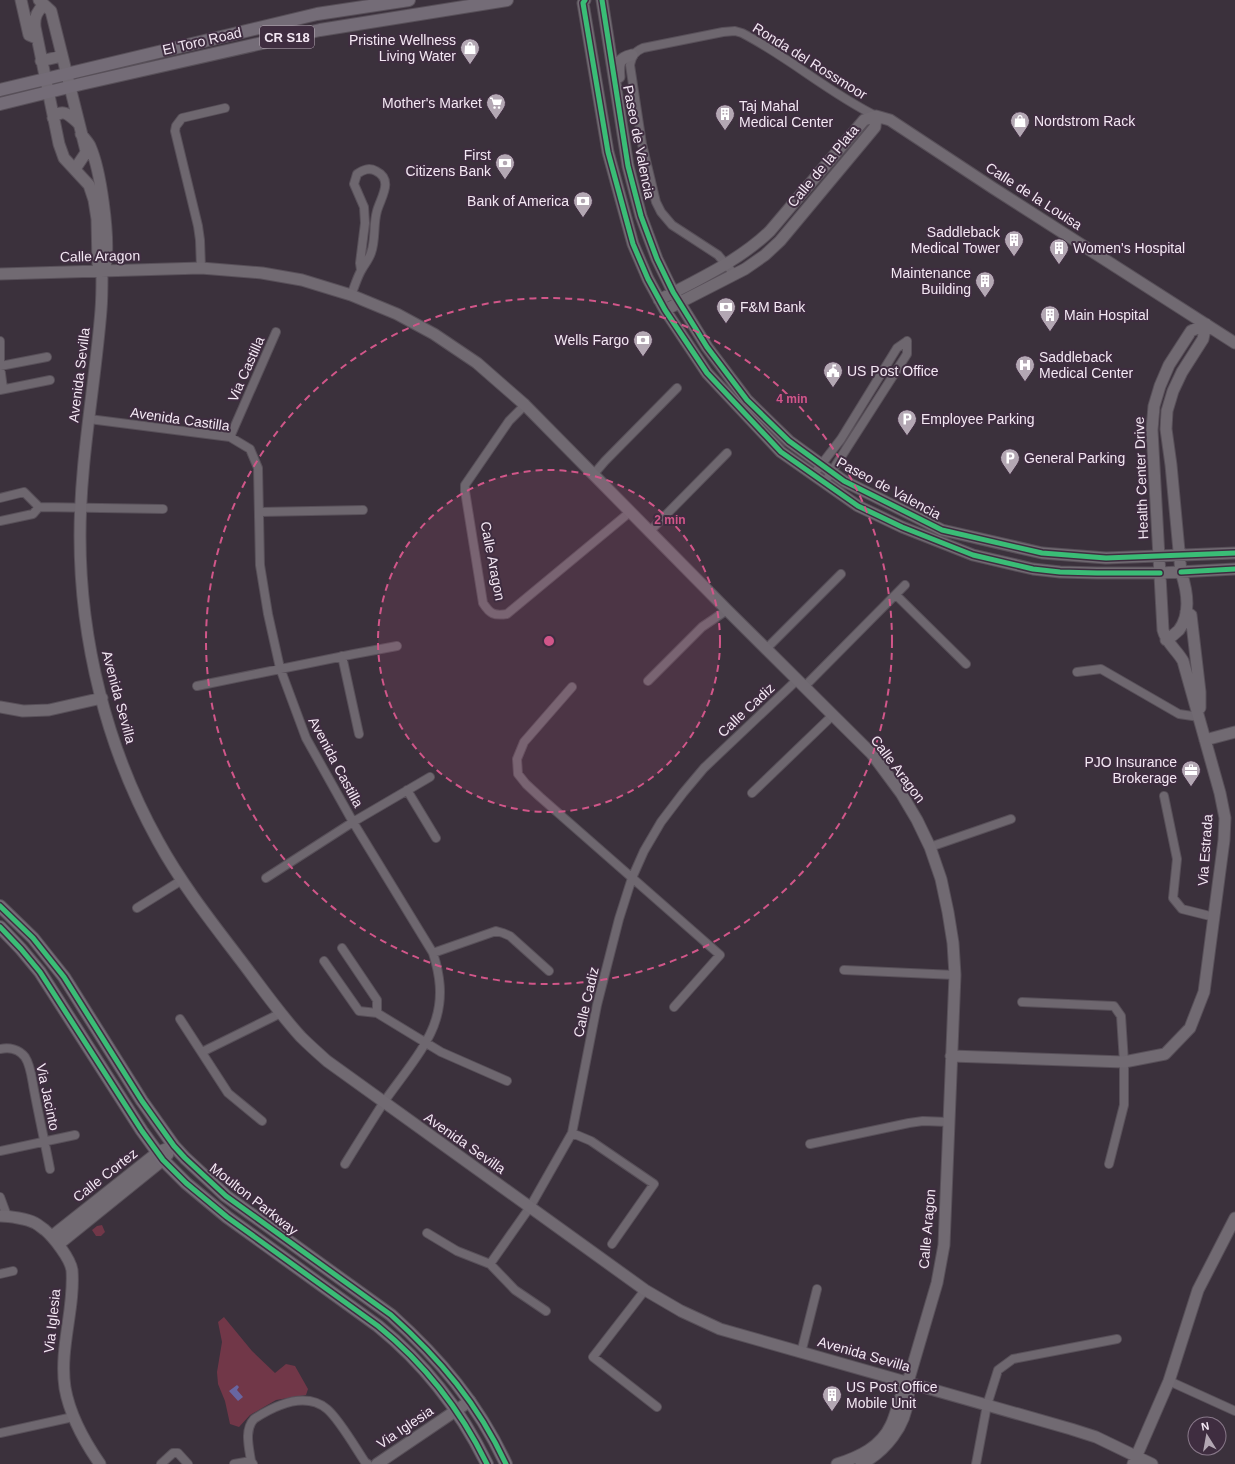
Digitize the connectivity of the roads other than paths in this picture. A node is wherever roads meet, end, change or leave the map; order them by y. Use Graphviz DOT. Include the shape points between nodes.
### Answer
graph roads {
  1 [pos="20,0"];
  2 [pos="408,0"];
  3 [pos="507,0"];
  4 [pos="585,0"];
  5 [pos="602,0"];
  6 [pos="41,2"];
  7 [pos="36,38"];
  8 [pos="609,46"];
  9 [pos="634,53"];
  10 [pos="62,56"];
  11 [pos="41,61"];
  12 [pos="67,74"];
  13 [pos="45,79"];
  14 [pos="70,86"];
  15 [pos="0,90"];
  16 [pos="48,92"];
  17 [pos="618,101"];
  18 [pos="0,104"];
  19 [pos="225,108"];
  20 [pos="876,116"];
  21 [pos="53,118"];
  22 [pos="80,129"];
  23 [pos="75,169"];
  24 [pos="726,263"];
  25 [pos="202,268"];
  26 [pos="361,270"];
  27 [pos="102,271"];
  28 [pos="0,274"];
  29 [pos="734,274"];
  30 [pos="673,292"];
  31 [pos="352,295"];
  32 [pos="659,300"];
  33 [pos="680,303"];
  34 [pos="665,310"];
  35 [pos="1206,324"];
  36 [pos="276,332"];
  37 [pos="0,341"];
  38 [pos="1235,343"];
  39 [pos="47,357"];
  40 [pos="0,366"];
  41 [pos="50,380"];
  42 [pos="676,388"];
  43 [pos="2,390"];
  44 [pos="525,405"];
  45 [pos="89,419"];
  46 [pos="230,437"];
  47 [pos="727,453"];
  48 [pos="821,464"];
  49 [pos="831,472"];
  50 [pos="814,474"];
  51 [pos="593,475"];
  52 [pos="825,482"];
  53 [pos="0,498"];
  54 [pos="39,507"];
  55 [pos="81,508"];
  56 [pos="163,509"];
  57 [pos="363,510"];
  58 [pos="260,512"];
  59 [pos="630,512"];
  60 [pos="0,521"];
  61 [pos="649,532"];
  62 [pos="1235,553"];
  63 [pos="1159,555"];
  64 [pos="1179,555"];
  65 [pos="1235,569"];
  66 [pos="1181,572"];
  67 [pos="1160,573"];
  68 [pos="841,574"];
  69 [pos="906,585"];
  70 [pos="896,595"];
  71 [pos="727,610"];
  72 [pos="1186,612"];
  73 [pos="1166,640"];
  74 [pos="397,646"];
  75 [pos="766,650"];
  76 [pos="342,656"];
  77 [pos="966,664"];
  78 [pos="280,668"];
  79 [pos="1077,672"];
  80 [pos="648,682"];
  81 [pos="800,683"];
  82 [pos="197,686"];
  83 [pos="572,688"];
  84 [pos="102,698"];
  85 [pos="0,707"];
  86 [pos="833,715"];
  87 [pos="1199,717"];
  88 [pos="1235,732"];
  89 [pos="359,734"];
  90 [pos="1205,740"];
  91 [pos="430,777"];
  92 [pos="407,790"];
  93 [pos="752,793"];
  94 [pos="1164,796"];
  95 [pos="1011,819"];
  96 [pos="353,822"];
  97 [pos="436,838"];
  98 [pos="930,847"];
  99 [pos="266,878"];
  100 [pos="632,878"];
  101 [pos="182,880"];
  102 [pos="0,906"];
  103 [pos="137,908"];
  104 [pos="1214,917"];
  105 [pos="0,927"];
  106 [pos="342,948"];
  107 [pos="433,952"];
  108 [pos="324,960"];
  109 [pos="844,970"];
  110 [pos="549,971"];
  111 [pos="955,975"];
  112 [pos="1022,1002"];
  113 [pos="674,1007"];
  114 [pos="281,1012"];
  115 [pos="378,1013"];
  116 [pos="180,1019"];
  117 [pos="426,1042"];
  118 [pos="0,1049"];
  119 [pos="202,1052"];
  120 [pos="951,1056"];
  121 [pos="1124,1062"];
  122 [pos="507,1081"];
  123 [pos="383,1103"];
  124 [pos="262,1122"];
  125 [pos="948,1122"];
  126 [pos="572,1133"];
  127 [pos="76,1135"];
  128 [pos="44,1141"];
  129 [pos="810,1144"];
  130 [pos="174,1146"];
  131 [pos="0,1151"];
  132 [pos="160,1156"];
  133 [pos="346,1164"];
  134 [pos="1108,1164"];
  135 [pos="50,1170"];
  136 [pos="0,1197"];
  137 [pos="530,1207"];
  138 [pos="3,1216"];
  139 [pos="1235,1218"];
  140 [pos="427,1233"];
  141 [pos="55,1240"];
  142 [pos="612,1244"];
  143 [pos="490,1264"];
  144 [pos="13,1271"];
  145 [pos="0,1274"];
  146 [pos="817,1289"];
  147 [pos="645,1290"];
  148 [pos="546,1311"];
  149 [pos="1117,1339"];
  150 [pos="801,1353"];
  151 [pos="1169,1381"];
  152 [pos="908,1382"];
  153 [pos="470,1401"];
  154 [pos="987,1405"];
  155 [pos="657,1407"];
  156 [pos="456,1410"];
  157 [pos="1235,1411"];
  158 [pos="73,1417"];
  159 [pos="0,1433"];
  160 [pos="1135,1460"];
  161 [pos="252,1462"];
  162 [pos="100,1464"];
  163 [pos="161,1464"];
  164 [pos="187,1464"];
  165 [pos="234,1464"];
  166 [pos="368,1464"];
  167 [pos="377,1464"];
  168 [pos="487,1464"];
  169 [pos="506,1464"];
  170 [pos="837,1464"];
  171 [pos="861,1464"];
  172 [pos="976,1464"];
  173 [pos="1152,1464"];
  1 -- 7 [label="street" via="29,35"];
  2 -- 12 [label="main road, El Toro Road / CR S18" via="317,14"];
  3 -- 14 [label="main road, El Toro Road / CR S18" via="320,30"];
  4 -- 32 [label="street, Paseo de Valencia" via="583,3 608,152 633,244"];
  5 -- 8 [label="street, Paseo de Valencia"];
  6 -- 7 [label="street" via="35,23"];
  6 -- 10 [label="street" via="51,11"];
  7 -- 11 [label="street"];
  8 -- 9 [label="street" via="616,51"];
  8 -- 17 [label="street, Paseo de Valencia"];
  9 -- 17 [label="street" via="626,56 618,65 621,93"];
  9 -- 20 [label="street, Ronda del Rossmoor" via="643,48 735,31 742,33 857,107"];
  9 -- 24 [label="street" via="630,65 641,138 656,202 672,225"];
  10 -- 11 [label="street"];
  10 -- 12 [label="street"];
  11 -- 13 [label="street"];
  12 -- 13 [label="main road, El Toro Road / CR S18"];
  12 -- 14 [label="street, Avenida Sevilla"];
  13 -- 15 [label="main road, El Toro Road / CR S18"];
  13 -- 16 [label="street, Avenida Sevilla"];
  14 -- 16 [label="main road, El Toro Road / CR S18"];
  14 -- 22 [label="street, Avenida Sevilla"];
  16 -- 18 [label="main road, El Toro Road / CR S18"];
  16 -- 21 [label="street, Avenida Sevilla"];
  17 -- 30 [label="street, Paseo de Valencia" via="621,130 634,193 660,267"];
  19 -- 25 [label="street" via="182,118 175,131 198,226"];
  20 -- 24 [label="street, Calle de la Plata" via="864,120 757,244"];
  20 -- 29 [label="street, Calle de la Plata" via="875,127 780,241 765,255"];
  20 -- 35 [label="street, Calle de la Louisa" via="890,120"];
  21 -- 22 [label="street" via="61,112 66,113"];
  21 -- 23 [label="street, Avenida Sevilla" via="64,158"];
  22 -- 23 [label="street" via="85,154"];
  22 -- 27 [label="street, Avenida Sevilla" via="93,157 104,211 106,262"];
  23 -- 27 [label="street, Avenida Sevilla" via="89,185 94,200 98,264"];
  24 -- 29 [label="street"];
  24 -- 30 [label="street, Calle de la Plata"];
  25 -- 27 [label="street, Calle Aragon"];
  25 -- 31 [label="street, Calle Aragon" via="262,273 302,280"];
  26 -- 26 [label="street" via="371,255 376,213 386,187 382,175 372,169 357,174 354,184 364,206"];
  26 -- 31 [label="street"];
  27 -- 28 [label="street, Calle Aragon"];
  27 -- 45 [label="street, Avenida Sevilla" via="102,307"];
  29 -- 33 [label="street, Calle de la Plata"];
  30 -- 32 [label="street, Calle de la Plata"];
  30 -- 33 [label="street, Paseo de Valencia"];
  31 -- 44 [label="street, Calle Aragon" via="397,314 434,334 477,363"];
  32 -- 34 [label="street, Paseo de Valencia"];
  33 -- 34 [label="street, Calle de la Plata"];
  33 -- 48 [label="street, Paseo de Valencia" via="707,347 747,400 789,442"];
  34 -- 50 [label="street, Paseo de Valencia" via="707,373 780,452"];
  35 -- 38 [label="street, Calle de la Louisa"];
  35 -- 63 [label="street, Health Center Drive" via="1191,332 1169,365 1154,406 1152,448"];
  35 -- 64 [label="street, Health Center Drive" via="1203,339 1182,372 1167,411 1166,429"];
  36 -- 46 [label="street, Via Castilla"];
  37 -- 40 [label="street"];
  39 -- 40 [label="street"];
  40 -- 43 [label="street"];
  41 -- 43 [label="street"];
  42 -- 51 [label="street"];
  44 -- 51 [label="street, Calle Aragon"];
  44 -- 59 [label="street, Calle Aragon" via="509,421 465,485 483,603 488,611 497,615 506,614"];
  45 -- 46 [label="street, Avenida Castilla"];
  45 -- 55 [label="street, Avenida Sevilla"];
  46 -- 58 [label="street, Avenida Castilla" via="250,449 258,468"];
  47 -- 61 [label="street"];
  48 -- 49 [label="street, Paseo de Valencia"];
  48 -- 49 [label="street" via="841,439 897,348 907,341 907,354"];
  48 -- 50 [label="street"];
  49 -- 52 [label="street"];
  49 -- 63 [label="street, Paseo de Valencia" via="942,530 1042,553 1106,558"];
  50 -- 52 [label="street, Paseo de Valencia"];
  51 -- 59 [label="street, Calle Aragon"];
  52 -- 67 [label="street, Paseo de Valencia" via="858,506 973,555 1033,569 1060,572"];
  53 -- 54 [label="street" via="24,492"];
  54 -- 55 [label="street"];
  54 -- 60 [label="street" via="33,514"];
  55 -- 56 [label="street"];
  55 -- 84 [label="street, Avenida Sevilla" via="81,568 85,607 93,663"];
  57 -- 58 [label="street"];
  58 -- 78 [label="street, Avenida Castilla" via="260,565"];
  59 -- 61 [label="street, Calle Aragon"];
  61 -- 71 [label="street, Calle Aragon"];
  62 -- 64 [label="street, Paseo de Valencia"];
  63 -- 64 [label="street, Paseo de Valencia"];
  63 -- 67 [label="street, Health Center Drive"];
  64 -- 66 [label="street, Health Center Drive"];
  65 -- 66 [label="street, Paseo de Valencia"];
  66 -- 67 [label="street, Paseo de Valencia"];
  66 -- 72 [label="street, Via Estrada" via="1185,585"];
  67 -- 73 [label="street" via="1162,630"];
  68 -- 75 [label="street"];
  69 -- 70 [label="street"];
  70 -- 77 [label="street"];
  70 -- 81 [label="street"];
  71 -- 75 [label="street, Calle Aragon"];
  71 -- 80 [label="street" via="702,627"];
  72 -- 73 [label="street" via="1179,630"];
  72 -- 87 [label="street, Via Estrada" via="1191,615 1192,623 1200,692"];
  73 -- 87 [label="street, Via Estrada" via="1183,661"];
  74 -- 76 [label="street"];
  75 -- 81 [label="street, Calle Aragon"];
  76 -- 78 [label="street"];
  76 -- 89 [label="street"];
  78 -- 82 [label="street"];
  78 -- 96 [label="street, Avenida Castilla" via="306,738"];
  79 -- 87 [label="street" via="1101,669 1179,714"];
  81 -- 86 [label="street, Calle Aragon"];
  81 -- 100 [label="street, Calle Cadiz" via="704,768 682,793 644,850"];
  83 -- 100 [label="street" via="524,742 517,759 518,774 540,797"];
  84 -- 85 [label="street" via="49,710 23,712"];
  84 -- 101 [label="street, Avenida Sevilla" via="116,747 137,798 158,841"];
  86 -- 93 [label="street"];
  86 -- 98 [label="street, Calle Aragon" via="872,754 897,788"];
  87 -- 90 [label="street, Via Estrada"];
  88 -- 90 [label="street"];
  90 -- 104 [label="street, Via Estrada" via="1225,818"];
  91 -- 92 [label="street, Avenida Castilla"];
  92 -- 96 [label="street, Avenida Castilla"];
  92 -- 97 [label="street"];
  94 -- 104 [label="street, Via Estrada" via="1177,859 1173,898 1182,909"];
  95 -- 98 [label="street"];
  96 -- 99 [label="street, Avenida Castilla"];
  96 -- 107 [label="street, Avenida Castilla"];
  98 -- 111 [label="street, Calle Aragon" via="941,879 948,912"];
  100 -- 113 [label="street" via="720,955"];
  100 -- 126 [label="street, Calle Cadiz" via="597,1005"];
  101 -- 103 [label="street"];
  101 -- 114 [label="street, Avenida Sevilla"];
  102 -- 130 [label="main road, Moulton Parkway" via="33,938 64,977 142,1101"];
  104 -- 121 [label="street, Via Estrada" via="1204,992 1190,1028 1165,1054"];
  105 -- 132 [label="main road, Moulton Parkway" via="40,972"];
  106 -- 115 [label="street" via="377,1000"];
  107 -- 110 [label="street" via="496,931 510,936"];
  107 -- 117 [label="street, Avenida Castilla" via="440,974 441,993 436,1019"];
  108 -- 115 [label="street" via="358,1011"];
  109 -- 111 [label="street"];
  111 -- 120 [label="street, Calle Aragon"];
  112 -- 121 [label="street" via="1114,1006 1121,1016"];
  114 -- 119 [label="street"];
  114 -- 123 [label="street, Avenida Sevilla" via="327,1061"];
  115 -- 117 [label="street"];
  116 -- 119 [label="street"];
  117 -- 122 [label="street" via="441,1052"];
  117 -- 123 [label="street, Avenida Castilla"];
  118 -- 128 [label="street, Via Jacinto" via="15,1049 26,1059"];
  119 -- 124 [label="street" via="228,1093"];
  120 -- 121 [label="street, Via Estrada"];
  120 -- 125 [label="street, Calle Aragon"];
  121 -- 134 [label="street" via="1124,1105"];
  123 -- 133 [label="street"];
  123 -- 137 [label="street, Avenida Sevilla"];
  125 -- 129 [label="street" via="909,1123"];
  125 -- 152 [label="street, Calle Aragon" via="944,1245 937,1283"];
  126 -- 137 [label="street, Calle Cadiz"];
  126 -- 142 [label="street" via="591,1141 654,1184"];
  127 -- 128 [label="street"];
  128 -- 131 [label="street"];
  128 -- 135 [label="street, Via Jacinto"];
  130 -- 132 [label="street, Calle Cortez"];
  130 -- 153 [label="main road, Moulton Parkway" via="226,1196 391,1315 452,1376"];
  132 -- 141 [label="street, Calle Cortez"];
  132 -- 156 [label="main road, Moulton Parkway" via="191,1187 227,1217 396,1341 417,1361"];
  136 -- 138 [label="street"];
  137 -- 143 [label="street"];
  137 -- 147 [label="street, Avenida Sevilla"];
  138 -- 141 [label="street, Via Iglesia" via="35,1223"];
  139 -- 151 [label="street" via="1198,1290"];
  140 -- 143 [label="street" via="457,1251"];
  141 -- 158 [label="street, Via Iglesia" via="72,1268 63,1364"];
  143 -- 148 [label="street" via="515,1290"];
  144 -- 145 [label="street"];
  146 -- 150 [label="street, Avenida Sevilla"];
  147 -- 150 [label="street, Avenida Sevilla" via="681,1311 720,1329"];
  147 -- 155 [label="street" via="593,1357"];
  149 -- 154 [label="street" via="1013,1359 998,1370"];
  150 -- 152 [label="street, Avenida Sevilla"];
  151 -- 157 [label="street"];
  151 -- 160 [label="street"];
  152 -- 154 [label="street, Avenida Sevilla"];
  152 -- 170 [label="street, Calle Aragon" via="900,1396 891,1425 882,1438 864,1453"];
  152 -- 171 [label="street, Calle Aragon" via="908,1399 900,1427 885,1447"];
  153 -- 156 [label="street, Via Iglesia"];
  153 -- 169 [label="main road, Moulton Parkway"];
  154 -- 160 [label="street, Avenida Sevilla" via="1072,1428 1096,1437"];
  154 -- 172 [label="street"];
  156 -- 167 [label="street, Via Iglesia"];
  156 -- 168 [label="main road, Moulton Parkway"];
  158 -- 159 [label="street"];
  158 -- 162 [label="street, Via Iglesia"];
  160 -- 173 [label="street, Avenida Sevilla"];
  161 -- 165 [label="street"];
  161 -- 166 [label="street" via="248,1431 254,1419 282,1404 304,1401 324,1406"];
  163 -- 164 [label="street" via="173,1453 178,1453"];
}
